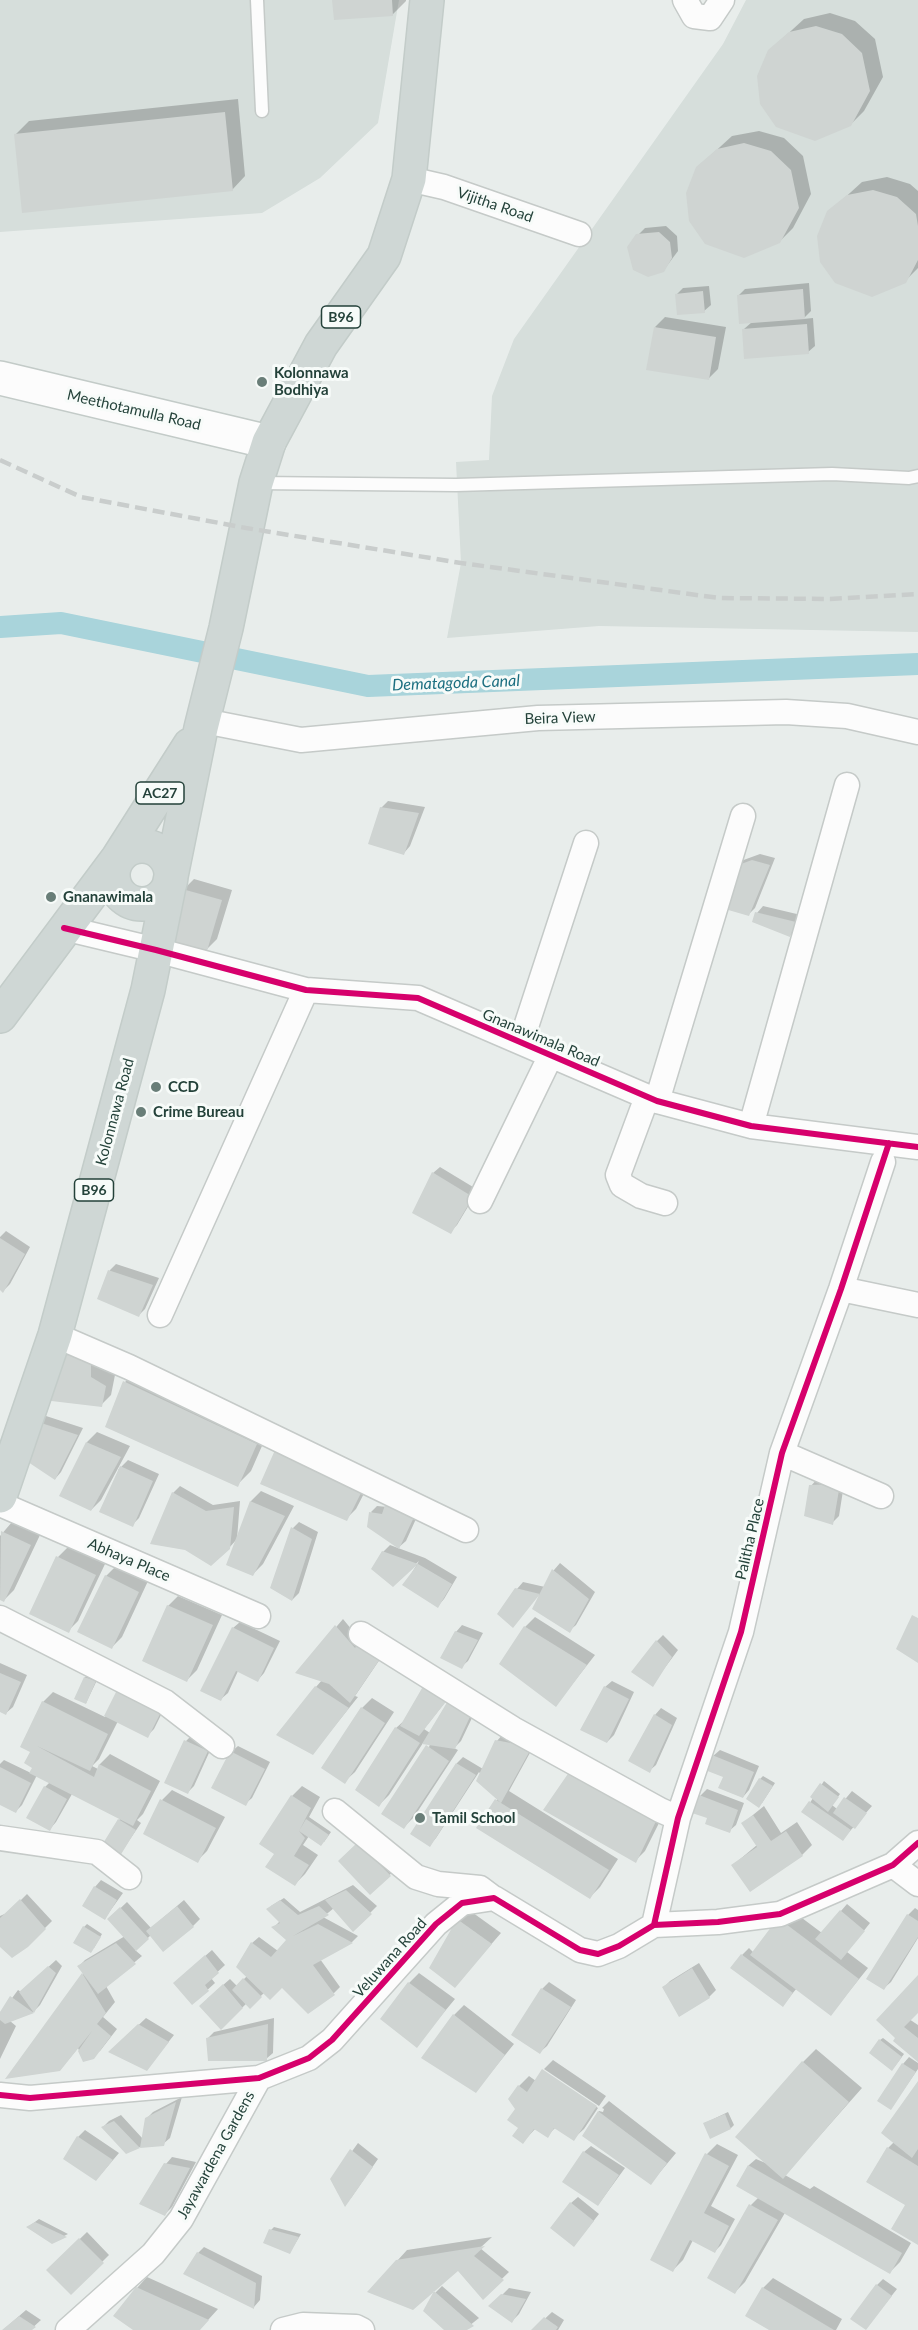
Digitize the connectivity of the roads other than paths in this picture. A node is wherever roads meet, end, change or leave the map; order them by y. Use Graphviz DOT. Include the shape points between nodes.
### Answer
graph roads {
  1 [pos="257,0"];
  2 [pos="427,0"];
  3 [pos="684,0"];
  4 [pos="722,0"];
  5 [pos="262,111"];
  6 [pos="409,179"];
  7 [pos="579,234"];
  8 [pos="0,378"];
  9 [pos="269,442"];
  10 [pos="915,479"];
  11 [pos="256,483"];
  12 [pos="202,724"];
  13 [pos="918,732"];
  14 [pos="846,785"];
  15 [pos="743,816"];
  16 [pos="586,843"];
  17 [pos="118,858"];
  18 [pos="171,879"];
  19 [pos="64,928"];
  20 [pos="156,950"];
  21 [pos="306,990"];
  22 [pos="0,1016"];
  23 [pos="521,1042"];
  24 [pos="551,1055"];
  25 [pos="652,1099"];
  26 [pos="751,1126"];
  27 [pos="918,1146"];
  28 [pos="882,1162"];
  29 [pos="480,1201"];
  30 [pos="665,1203"];
  31 [pos="841,1289"];
  32 [pos="918,1305"];
  33 [pos="160,1315"];
  34 [pos="55,1335"];
  35 [pos="782,1453"];
  36 [pos="0,1496"];
  37 [pos="881,1496"];
  38 [pos="0,1504"];
  39 [pos="466,1530"];
  40 [pos="258,1616"];
  41 [pos="0,1618"];
  42 [pos="361,1635"];
  43 [pos="222,1746"];
  44 [pos="335,1811"];
  45 [pos="678,1818"];
  46 [pos="0,1838"];
  47 [pos="918,1843"];
  48 [pos="893,1865"];
  49 [pos="129,1877"];
  50 [pos="918,1884"];
  51 [pos="494,1898"];
  52 [pos="654,1925"];
  53 [pos="259,2078"];
  54 [pos="0,2095"];
  55 [pos="68,2330"];
  56 [pos="283,2330"];
  57 [pos="362,2330"];
  1 -- 5 [label="lane"];
  2 -- 6 [label="main road, B96"];
  3 -- 4 [label="street" via="694,16 710,18"];
  6 -- 7 [label="street, Vijitha Road" via="444,187"];
  6 -- 9 [label="main road, B96" via="384,255 321,345"];
  8 -- 9 [label="street, Meethotamulla Road"];
  9 -- 11 [label="main road, B96"];
  10 -- 11 [label="lane" via="832,474 456,485"];
  11 -- 12 [label="main road, B96"];
  12 -- 13 [label="street, Beira View" via="301,740 538,718 786,712 847,716"];
  12 -- 17 [label="main road, AC27"];
  12 -- 18 [label="main road, Kolonnawa Road / B96"];
  14 -- 26 [label="street"];
  15 -- 25 [label="street"];
  16 -- 23 [label="street"];
  17 -- 18 [label="main road" via="134,847 153,848 167,861"];
  17 -- 18 [label="main road" via="114,886 135,904 154,902 168,889"];
  17 -- 19 [label="main road, AC27"];
  18 -- 20 [label="main road, Kolonnawa Road / B96"];
  19 -- 20 [label="street, Gnanawimala Road"];
  19 -- 22 [label="main road, AC27"];
  20 -- 21 [label="street, Gnanawimala Road"];
  20 -- 34 [label="main road, Kolonnawa Road / B96"];
  21 -- 23 [label="street, Gnanawimala Road" via="418,998"];
  21 -- 33 [label="street"];
  23 -- 24 [label="street, Gnanawimala Road"];
  24 -- 25 [label="street, Gnanawimala Road"];
  24 -- 29 [label="street"];
  25 -- 26 [label="street, Gnanawimala Road"];
  25 -- 30 [label="street" via="618,1175 622,1185"];
  26 -- 27 [label="street, Gnanawimala Road"];
  28 -- 31 [label="street, Palitha Place"];
  31 -- 32 [label="street"];
  31 -- 35 [label="street, Palitha Place"];
  34 -- 36 [label="main road, Kolonnawa Road / B96"];
  34 -- 39 [label="street"];
  35 -- 37 [label="street"];
  35 -- 45 [label="street, Palitha Place" via="741,1632"];
  38 -- 40 [label="street, Abhaya Place"];
  41 -- 43 [label="street" via="165,1702"];
  42 -- 45 [label="street" via="513,1729"];
  44 -- 51 [label="street" via="417,1877 438,1884 480,1888"];
  45 -- 52 [label="street, Palitha Place"];
  46 -- 49 [label="street" via="97,1852"];
  47 -- 48 [label="street"];
  48 -- 50 [label="street"];
  48 -- 52 [label="street" via="780,1914"];
  51 -- 52 [label="street" via="580,1950 598,1954"];
  51 -- 53 [label="street, Veluwana Road" via="462,1903 436,1924 332,2040 309,2058"];
  53 -- 54 [label="street, Veluwana Road" via="30,2098"];
  53 -- 55 [label="street, Jayawardena Gardens" via="181,2219 153,2254"];
  56 -- 57 [label="street" via="303,2325"];
}
